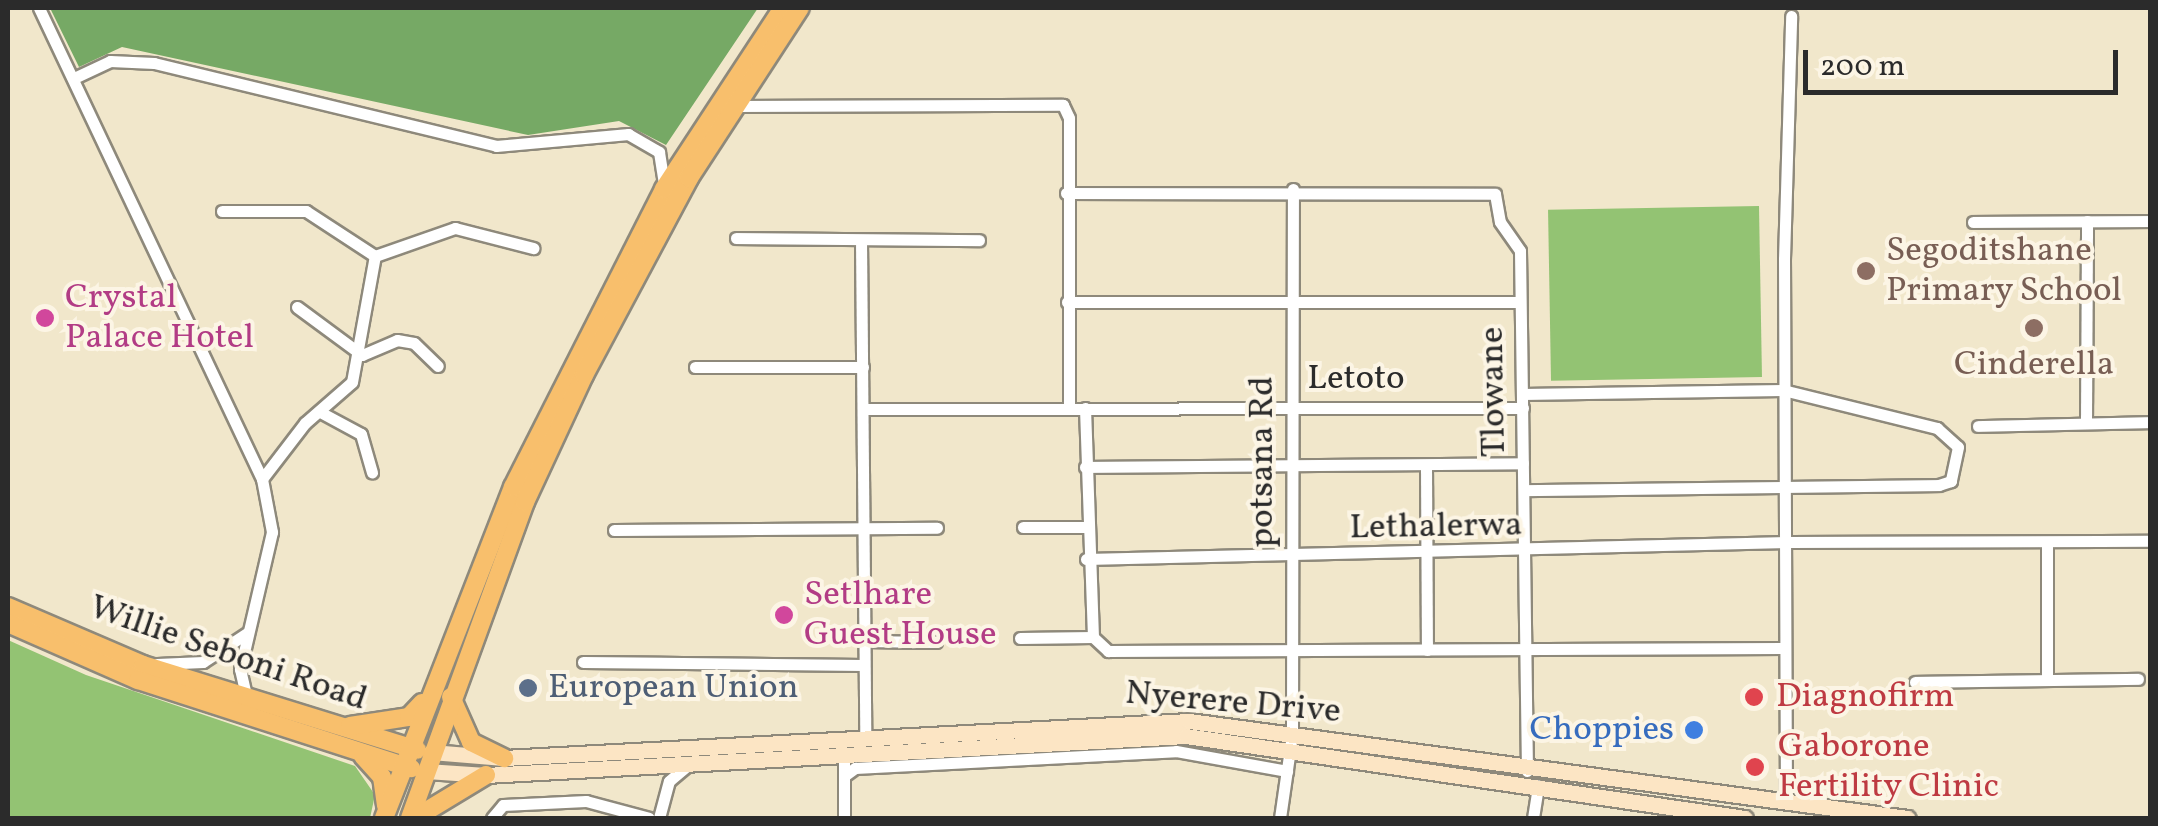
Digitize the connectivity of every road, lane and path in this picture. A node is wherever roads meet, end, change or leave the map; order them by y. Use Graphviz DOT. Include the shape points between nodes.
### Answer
graph roads {
  1 [pos="40,8"];
  2 [pos="782,8"];
  3 [pos="800,8"];
  4 [pos="1791,16"];
  5 [pos="74,78"];
  6 [pos="734,106"];
  7 [pos="1293,188"];
  8 [pos="664,190"];
  9 [pos="1066,193"];
  10 [pos="222,211"];
  11 [pos="2087,221"];
  12 [pos="2150,221"];
  13 [pos="1973,222"];
  14 [pos="736,238"];
  15 [pos="861,240"];
  16 [pos="978,240"];
  17 [pos="532,248"];
  18 [pos="374,256"];
  19 [pos="1294,297"];
  20 [pos="1067,302"];
  21 [pos="1520,302"];
  22 [pos="297,307"];
  23 [pos="362,355"];
  24 [pos="438,366"];
  25 [pos="695,367"];
  26 [pos="863,368"];
  27 [pos="1784,390"];
  28 [pos="1523,401"];
  29 [pos="1288,406"];
  30 [pos="1070,407"];
  31 [pos="1085,408"];
  32 [pos="863,410"];
  33 [pos="322,413"];
  34 [pos="2150,422"];
  35 [pos="2086,423"];
  36 [pos="1978,426"];
  37 [pos="1524,463"];
  38 [pos="1288,466"];
  39 [pos="1426,466"];
  40 [pos="1085,467"];
  41 [pos="372,472"];
  42 [pos="262,479"];
  43 [pos="1786,484"];
  44 [pos="1524,490"];
  45 [pos="1085,527"];
  46 [pos="863,528"];
  47 [pos="937,528"];
  48 [pos="1023,528"];
  49 [pos="614,530"];
  50 [pos="2150,541"];
  51 [pos="1788,542"];
  52 [pos="2047,542"];
  53 [pos="1525,552"];
  54 [pos="1425,555"];
  55 [pos="1290,558"];
  56 [pos="1086,560"];
  57 [pos="8,608"];
  58 [pos="8,623"];
  59 [pos="248,633"];
  60 [pos="1093,637"];
  61 [pos="1020,638"];
  62 [pos="863,642"];
  63 [pos="936,642"];
  64 [pos="1784,648"];
  65 [pos="1293,650"];
  66 [pos="1427,650"];
  67 [pos="1526,651"];
  68 [pos="582,662"];
  69 [pos="142,665"];
  70 [pos="863,665"];
  71 [pos="2047,677"];
  72 [pos="2138,679"];
  73 [pos="1915,682"];
  74 [pos="429,693"];
  75 [pos="451,697"];
  76 [pos="248,700"];
  77 [pos="338,736"];
  78 [pos="865,738"];
  79 [pos="1291,742"];
  80 [pos="432,752"];
  81 [pos="844,753"];
  82 [pos="406,757"];
  83 [pos="504,758"];
  84 [pos="691,762"];
  85 [pos="646,765"];
  86 [pos="426,771"];
  87 [pos="1286,771"];
  88 [pos="1527,771"];
  89 [pos="486,775"];
  90 [pos="844,776"];
  91 [pos="1538,785"];
  92 [pos="662,794"];
  93 [pos="1786,811"];
  94 [pos="385,815"];
  95 [pos="642,817"];
  96 [pos="412,818"];
  97 [pos="492,818"];
  98 [pos="659,818"];
  99 [pos="844,818"];
  100 [pos="1280,818"];
  101 [pos="1533,818"];
  102 [pos="1745,818"];
  103 [pos="1906,818"];
  1 -- 5 [label="street"];
  2 -- 8 [label="main road"];
  3 -- 6 [label="main road"];
  4 -- 27 [label="street"];
  5 -- 8 [label="street" via="110,61 154,64 496,146 628,134 659,152"];
  5 -- 42 [label="street"];
  6 -- 9 [label="street" via="1057,102 1069,118"];
  6 -- 75 [label="main road" via="584,375 526,502"];
  7 -- 9 [label="street"];
  7 -- 19 [label="street, potsana Rd"];
  7 -- 21 [label="street, Tlowane" via="1486,190 1499,200 1500,222 1519,245"];
  8 -- 74 [label="main road" via="513,487"];
  9 -- 20 [label="street"];
  10 -- 18 [label="street" via="306,211"];
  11 -- 12 [label="street"];
  11 -- 13 [label="street"];
  11 -- 35 [label="street"];
  14 -- 15 [label="street"];
  15 -- 16 [label="street"];
  15 -- 26 [label="street"];
  17 -- 18 [label="street" via="456,228"];
  18 -- 23 [label="street"];
  19 -- 20 [label="street"];
  19 -- 21 [label="street"];
  19 -- 29 [label="street, potsana Rd"];
  20 -- 30 [label="street"];
  21 -- 28 [label="street, Tlowane"];
  22 -- 23 [label="street"];
  23 -- 24 [label="street" via="398,340 414,343"];
  23 -- 33 [label="street" via="346,392"];
  25 -- 26 [label="street"];
  26 -- 32 [label="street"];
  27 -- 28 [label="street, Letoto"];
  27 -- 43 [label="street"];
  27 -- 43 [label="street, Letoto" via="1937,428 1958,446 1947,484"];
  28 -- 29 [label="street, Letoto"];
  28 -- 37 [label="street, Tlowane"];
  29 -- 31 [label="street, Letoto"];
  29 -- 38 [label="street, potsana Rd"];
  30 -- 31 [label="street, Letoto"];
  30 -- 32 [label="street, Letoto"];
  31 -- 40 [label="street"];
  32 -- 46 [label="street"];
  33 -- 41 [label="street" via="361,434"];
  33 -- 42 [label="street" via="305,423"];
  34 -- 35 [label="street"];
  35 -- 36 [label="street"];
  37 -- 39 [label="street"];
  37 -- 44 [label="street, Tlowane"];
  38 -- 39 [label="street"];
  38 -- 40 [label="street"];
  38 -- 55 [label="street, potsana Rd"];
  39 -- 54 [label="street"];
  40 -- 45 [label="street"];
  42 -- 59 [label="street" via="272,532"];
  43 -- 44 [label="street"];
  43 -- 51 [label="street"];
  44 -- 53 [label="street, Tlowane"];
  45 -- 48 [label="street"];
  45 -- 56 [label="street"];
  46 -- 47 [label="street"];
  46 -- 49 [label="street"];
  46 -- 62 [label="street"];
  50 -- 52 [label="street, Lethalerwa"];
  51 -- 52 [label="street, Lethalerwa"];
  51 -- 53 [label="street, Lethalerwa"];
  51 -- 64 [label="street"];
  52 -- 71 [label="street"];
  53 -- 54 [label="street, Lethalerwa"];
  53 -- 67 [label="street, Tlowane"];
  54 -- 55 [label="street, Lethalerwa"];
  54 -- 66 [label="street"];
  55 -- 56 [label="street, Lethalerwa"];
  55 -- 65 [label="street, potsana Rd"];
  56 -- 60 [label="street"];
  57 -- 69 [label="main road, Willie Seboni Road"];
  58 -- 77 [label="main road, Willie Seboni Road" via="138,680"];
  59 -- 69 [label="street" via="204,662"];
  59 -- 76 [label="street" via="240,669"];
  60 -- 61 [label="street"];
  60 -- 65 [label="street" via="1108,651"];
  62 -- 63 [label="street"];
  62 -- 70 [label="street"];
  64 -- 67 [label="street"];
  64 -- 93 [label="street"];
  65 -- 66 [label="street"];
  65 -- 79 [label="street, potsana Rd"];
  66 -- 67 [label="street"];
  67 -- 88 [label="street, Tlowane"];
  68 -- 70 [label="street"];
  69 -- 76 [label="main road, Willie Seboni Road"];
  70 -- 78 [label="street"];
  71 -- 72 [label="street"];
  71 -- 73 [label="street"];
  74 -- 77 [label="main road" via="409,718"];
  74 -- 82 [label="main road"];
  75 -- 80 [label="main road"];
  75 -- 83 [label="main road" via="471,742"];
  76 -- 77 [label="main road, Willie Seboni Road"];
  77 -- 82 [label="main road, Willie Seboni Road"];
  77 -- 94 [label="main road" via="376,765"];
  78 -- 79 [label="main road, Nyerere Drive" via="1143,720"];
  78 -- 83 [label="main road, Nyerere Drive"];
  79 -- 81 [label="main road, Nyerere Drive" via="1149,736"];
  79 -- 87 [label="street, potsana Rd"];
  79 -- 88 [label="main road, Nyerere Drive"];
  79 -- 91 [label="main road, Nyerere Drive"];
  80 -- 82 [label="main road, Willie Seboni Road"];
  80 -- 83 [label="main road, Nyerere Drive"];
  80 -- 86 [label="main road"];
  81 -- 84 [label="main road, Nyerere Drive"];
  81 -- 90 [label="street"];
  82 -- 86 [label="main road, Willie Seboni Road"];
  82 -- 94 [label="main road"];
  84 -- 85 [label="main road, Nyerere Drive"];
  84 -- 92 [label="street"];
  85 -- 89 [label="main road, Nyerere Drive"];
  85 -- 92 [label="street"];
  86 -- 89 [label="main road, Nyerere Drive"];
  86 -- 96 [label="main road"];
  87 -- 90 [label="street" via="1176,751 855,768"];
  87 -- 100 [label="street, potsana Rd"];
  88 -- 93 [label="main road, Nyerere Drive"];
  89 -- 96 [label="main road"];
  90 -- 99 [label="street"];
  91 -- 101 [label="street"];
  91 -- 102 [label="main road, Nyerere Drive"];
  92 -- 98 [label="street"];
  93 -- 103 [label="main road, Nyerere Drive"];
  95 -- 97 [label="street" via="586,802 503,805"];
}
